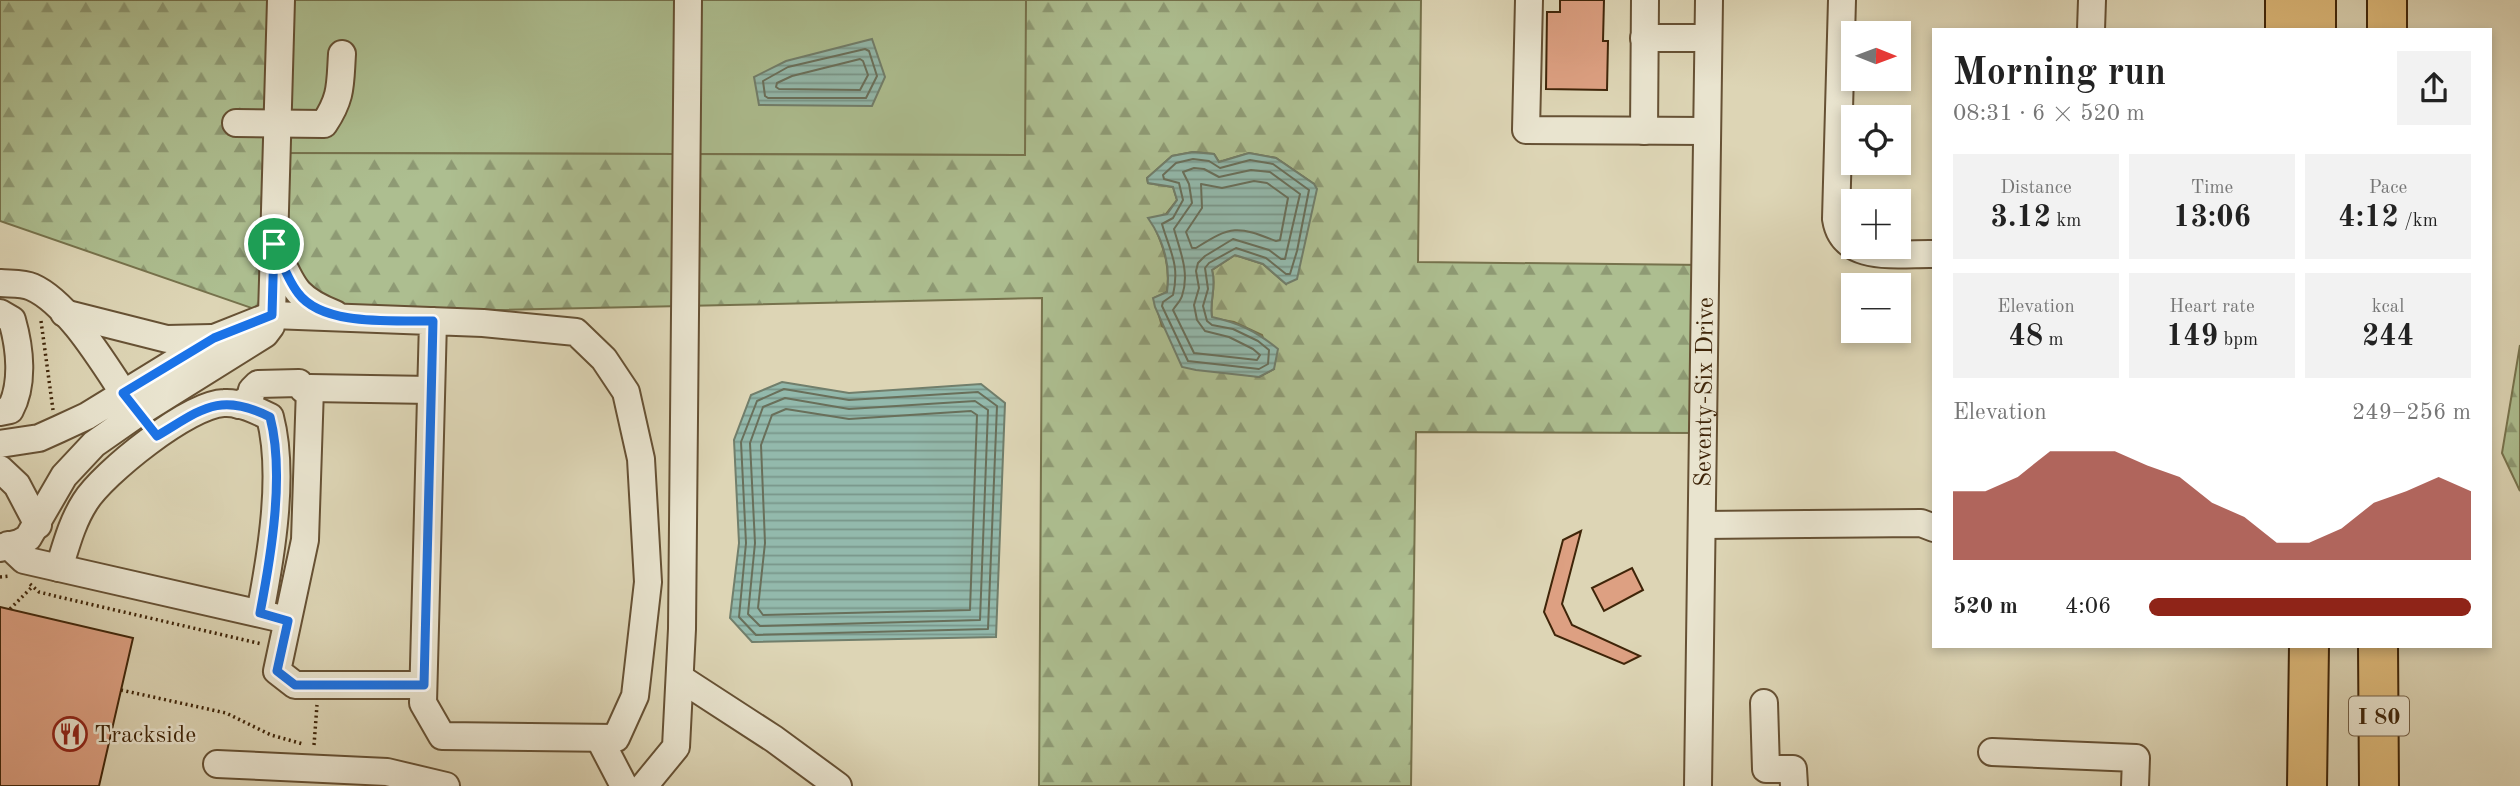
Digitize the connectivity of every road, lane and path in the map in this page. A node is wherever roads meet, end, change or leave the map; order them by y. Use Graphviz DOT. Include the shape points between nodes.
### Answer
graph roads {
  1 [pos="281,0"];
  2 [pos="688,0"];
  3 [pos="1529,0"];
  4 [pos="1645,0"];
  5 [pos="1709,0"];
  6 [pos="1842,0"];
  7 [pos="2092,0"];
  8 [pos="2285,0"];
  9 [pos="2316,0"];
  10 [pos="2387,0"];
  11 [pos="2091,28"];
  12 [pos="2285,28"];
  13 [pos="2316,28"];
  14 [pos="2387,28"];
  15 [pos="1644,38"];
  16 [pos="1708,38"];
  17 [pos="342,54"];
  18 [pos="236,123"];
  19 [pos="277,124"];
  20 [pos="1644,131"];
  21 [pos="1707,131"];
  22 [pos="274,244"];
  23 [pos="1932,254"];
  24 [pos="0,283"];
  25 [pos="0,313"];
  26 [pos="52,314"];
  27 [pos="272,315"];
  28 [pos="343,318"];
  29 [pos="433,321"];
  30 [pos="214,338"];
  31 [pos="307,389"];
  32 [pos="431,390"];
  33 [pos="245,401"];
  34 [pos="130,403"];
  35 [pos="0,412"];
  36 [pos="55,422"];
  37 [pos="157,436"];
  38 [pos="0,444"];
  39 [pos="0,469"];
  40 [pos="38,525"];
  41 [pos="1702,525"];
  42 [pos="1932,527"];
  43 [pos="4,546"];
  44 [pos="59,568"];
  45 [pos="15,575"];
  46 [pos="0,577"];
  47 [pos="26,581"];
  48 [pos="33,586"];
  49 [pos="9,609"];
  50 [pos="260,613"];
  51 [pos="288,621"];
  52 [pos="271,646"];
  53 [pos="2309,648"];
  54 [pos="2378,648"];
  55 [pos="680,678"];
  56 [pos="318,685"];
  57 [pos="424,685"];
  58 [pos="121,690"];
  59 [pos="1764,703"];
  60 [pos="599,738"];
  61 [pos="1992,752"];
  62 [pos="217,764"];
  63 [pos="836,785"];
  64 [pos="446,786"];
  65 [pos="624,786"];
  66 [pos="644,786"];
  67 [pos="1698,786"];
  68 [pos="1794,786"];
  69 [pos="2135,786"];
  70 [pos="2307,786"];
  71 [pos="2379,786"];
  1 -- 19 [label="street"];
  2 -- 55 [label="street"];
  3 -- 20 [label="street" via="1526,130"];
  4 -- 15 [label="street"];
  5 -- 16 [label="street, Seventy-Six Drive"];
  6 -- 23 [label="street" via="1838,231 1860,251"];
  7 -- 11 [label="street"];
  8 -- 12 [label="highway"];
  9 -- 13 [label="highway"];
  10 -- 14 [label="highway"];
  15 -- 16 [label="street"];
  15 -- 20 [label="street"];
  16 -- 21 [label="street, Seventy-Six Drive"];
  17 -- 19 [label="street" via="336,106 324,124"];
  18 -- 19 [label="street"];
  19 -- 22 [label="street"];
  20 -- 21 [label="street"];
  21 -- 41 [label="street, Seventy-Six Drive"];
  22 -- 27 [label="street"];
  22 -- 28 [label="street" via="299,295"];
  24 -- 26 [label="street" via="31,287 55,302"];
  25 -- 35 [label="street" via="12,320 19,357 13,406"];
  26 -- 30 [label="street" via="167,339"];
  26 -- 34 [label="street" via="85,337"];
  26 -- 36 [label="path"];
  27 -- 28 [label="street"];
  27 -- 30 [label="street"];
  27 -- 34 [label="street" via="265,334"];
  28 -- 29 [label="street"];
  29 -- 32 [label="street"];
  29 -- 60 [label="street" via="576,332 604,359 626,392 641,459 648,582 635,696 615,738"];
  30 -- 34 [label="street"];
  31 -- 32 [label="street"];
  31 -- 33 [label="street" via="299,383 258,384"];
  31 -- 51 [label="street" via="304,540"];
  32 -- 57 [label="street"];
  33 -- 37 [label="street" via="202,409"];
  33 -- 50 [label="street" via="270,417 274,434 275,515"];
  34 -- 37 [label="street"];
  34 -- 38 [label="street" via="39,438"];
  34 -- 40 [label="street" via="53,491"];
  37 -- 44 [label="street" via="115,468 86,500"];
  39 -- 40 [label="street" via="17,485"];
  40 -- 43 [label="street" via="28,538"];
  41 -- 42 [label="street" via="1921,523"];
  41 -- 67 [label="street, Seventy-Six Drive"];
  43 -- 44 [label="street" via="24,559"];
  44 -- 50 [label="street"];
  45 -- 46 [label="path"];
  47 -- 48 [label="path"];
  48 -- 49 [label="path"];
  48 -- 52 [label="path" via="39,592"];
  50 -- 51 [label="street"];
  51 -- 56 [label="street" via="277,671 295,685"];
  53 -- 70 [label="highway"];
  54 -- 71 [label="highway, I 80"];
  55 -- 63 [label="street"];
  55 -- 66 [label="street" via="676,747"];
  56 -- 57 [label="street"];
  56 -- 58 [label="path" via="315,745 271,735 226,713"];
  57 -- 60 [label="street" via="423,703 442,736"];
  59 -- 68 [label="street" via="1766,769 1793,769"];
  60 -- 65 [label="street"];
  61 -- 69 [label="street" via="2136,758"];
  62 -- 64 [label="street" via="387,772"];
}
